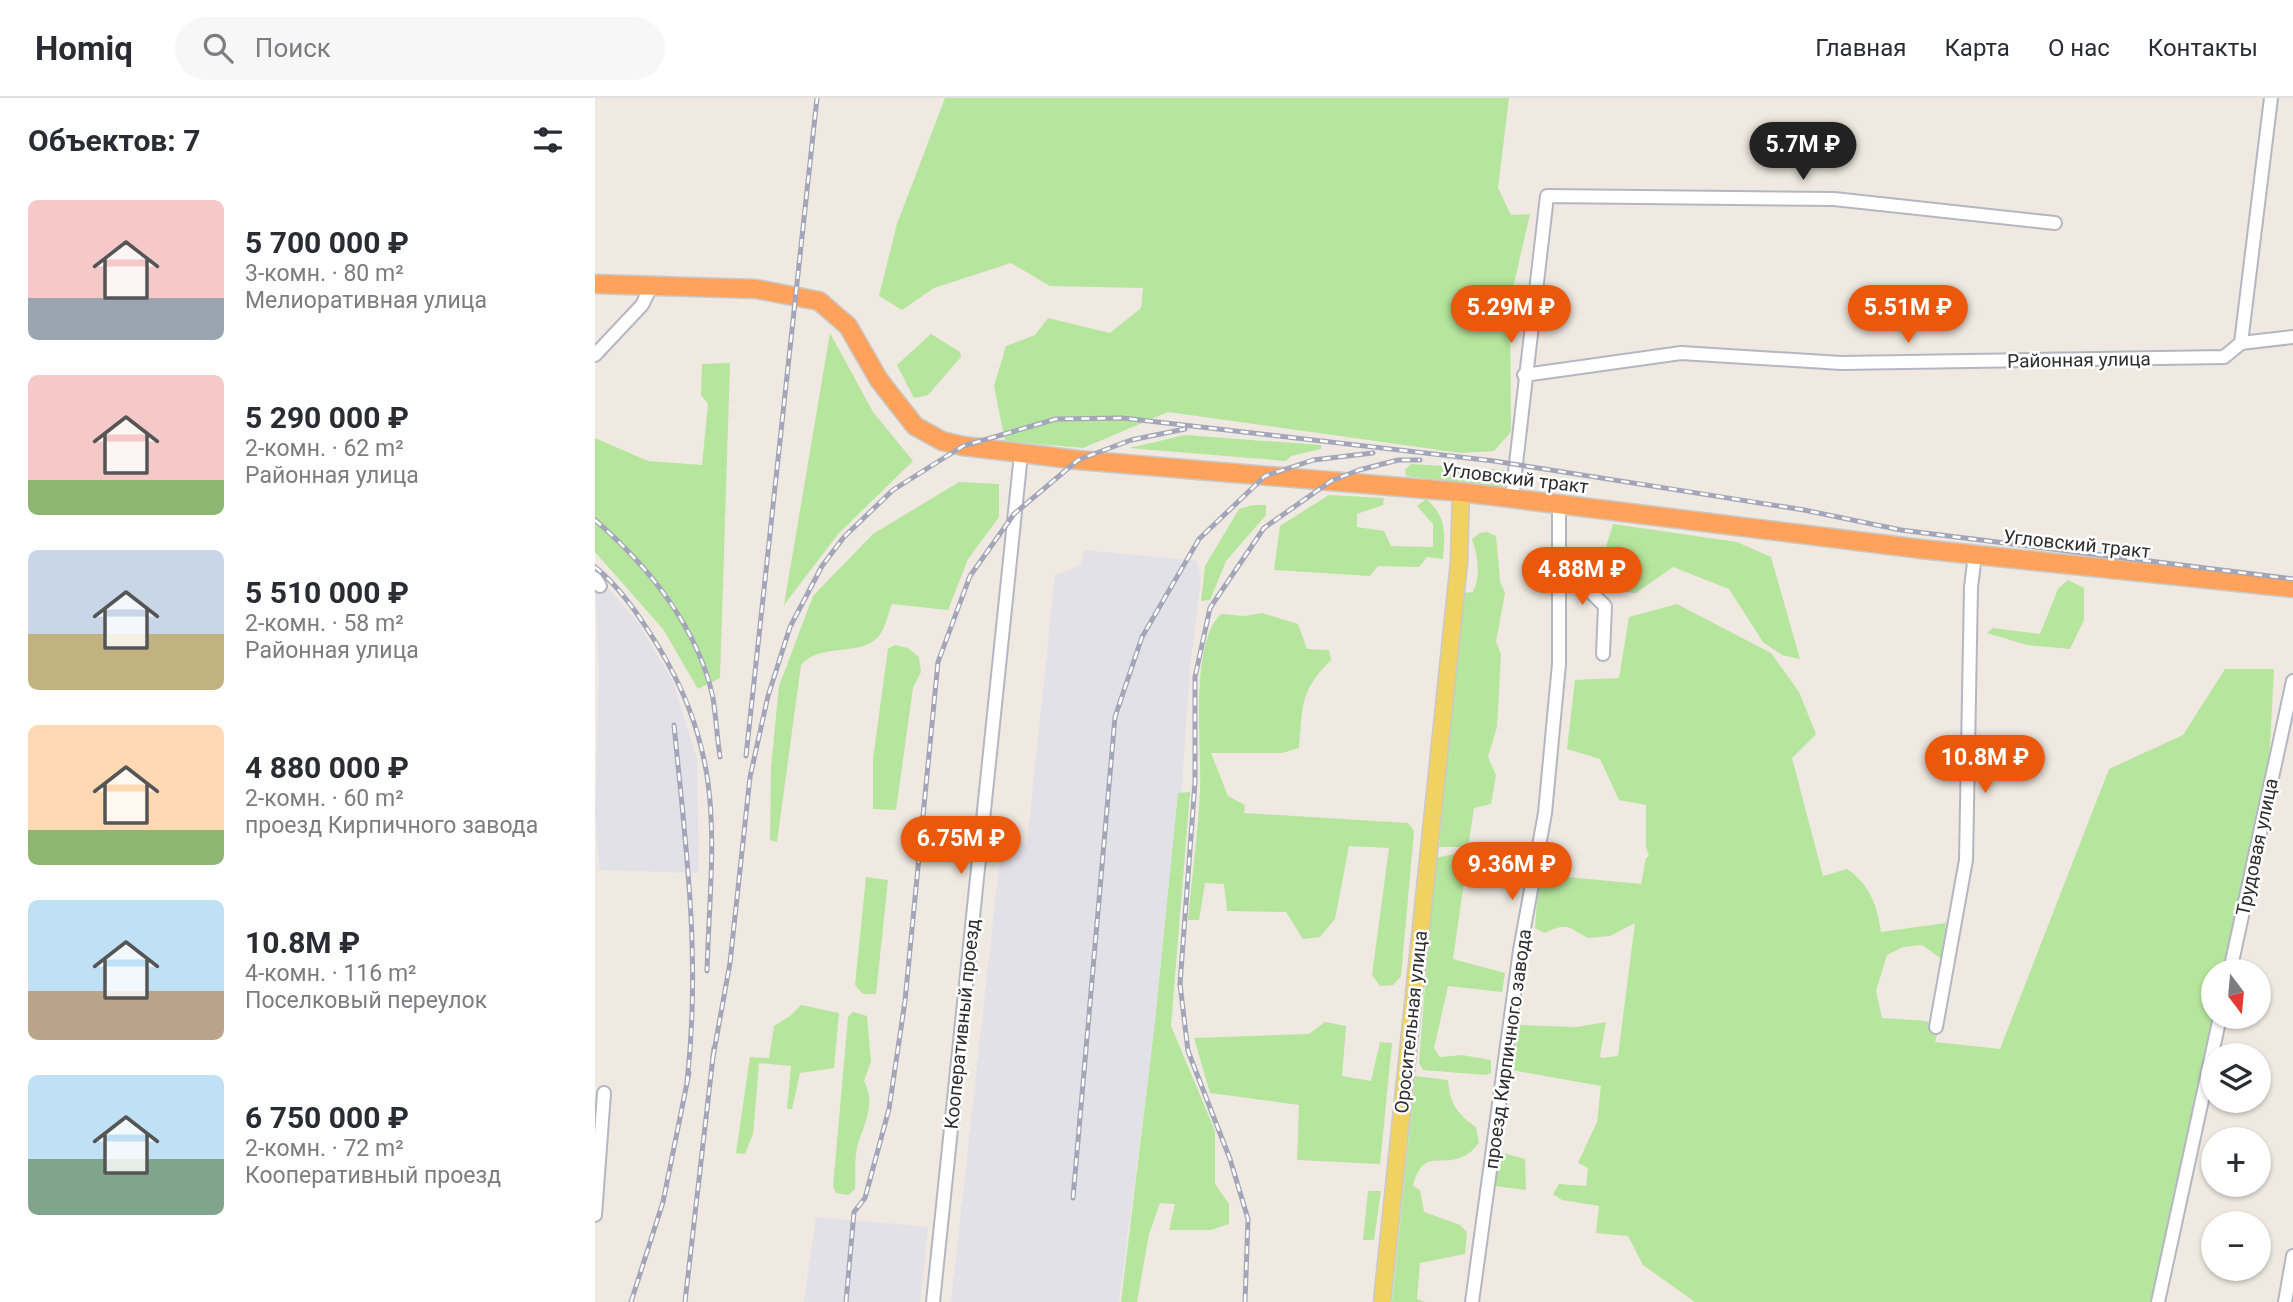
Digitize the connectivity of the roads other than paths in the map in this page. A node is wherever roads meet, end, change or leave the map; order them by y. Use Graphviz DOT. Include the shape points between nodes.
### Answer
graph roads {
  1 [pos="2271,98"];
  2 [pos="2055,223"];
  3 [pos="595,284"];
  4 [pos="652,285"];
  5 [pos="2293,337"];
  6 [pos="2241,343"];
  7 [pos="595,355"];
  8 [pos="1524,375"];
  9 [pos="1021,454"];
  10 [pos="1461,492"];
  11 [pos="1498,496"];
  12 [pos="1559,504"];
  13 [pos="1975,555"];
  14 [pos="1559,561"];
  15 [pos="2293,588"];
  16 [pos="1603,654"];
  17 [pos="2293,681"];
  18 [pos="2233,959"];
  19 [pos="1936,1027"];
  20 [pos="2217,1029"];
  21 [pos="604,1093"];
  22 [pos="595,1215"];
  23 [pos="2293,1256"];
  24 [pos="933,1302"];
  25 [pos="1382,1302"];
  26 [pos="1472,1302"];
  27 [pos="2158,1302"];
  28 [pos="2285,1302"];
  1 -- 6 [label="street"];
  2 -- 8 [label="street" via="1834,199 1547,195"];
  3 -- 4 [label="highway, Угловский тракт"];
  4 -- 7 [label="street" via="642,305"];
  4 -- 9 [label="highway, Угловский тракт" via="756,289 819,301 848,326 903,414 926,434 963,446"];
  5 -- 6 [label="street, Районная улица"];
  6 -- 8 [label="street, Районная улица" via="2224,357 2101,360 1841,363 1681,353"];
  8 -- 11 [label="street"];
  9 -- 10 [label="highway, Угловский тракт"];
  9 -- 24 [label="street, Кооперативный проезд"];
  10 -- 11 [label="highway, Угловский тракт"];
  10 -- 25 [label="main road, Оросительная улица" via="1459,562"];
  11 -- 12 [label="highway, Угловский тракт"];
  12 -- 13 [label="highway, Угловский тракт"];
  12 -- 14 [label="street, проезд Кирпичного завода"];
  13 -- 15 [label="highway, Угловский тракт"];
  13 -- 19 [label="street" via="1966,860"];
  14 -- 16 [label="street" via="1605,606"];
  14 -- 26 [label="street, проезд Кирпичного завода" via="1559,664 1545,813 1520,950"];
  17 -- 18 [label="street, Трудовая улица"];
  20 -- 27 [label="street"];
  21 -- 22 [label="street"];
  23 -- 28 [label="street"];
}
